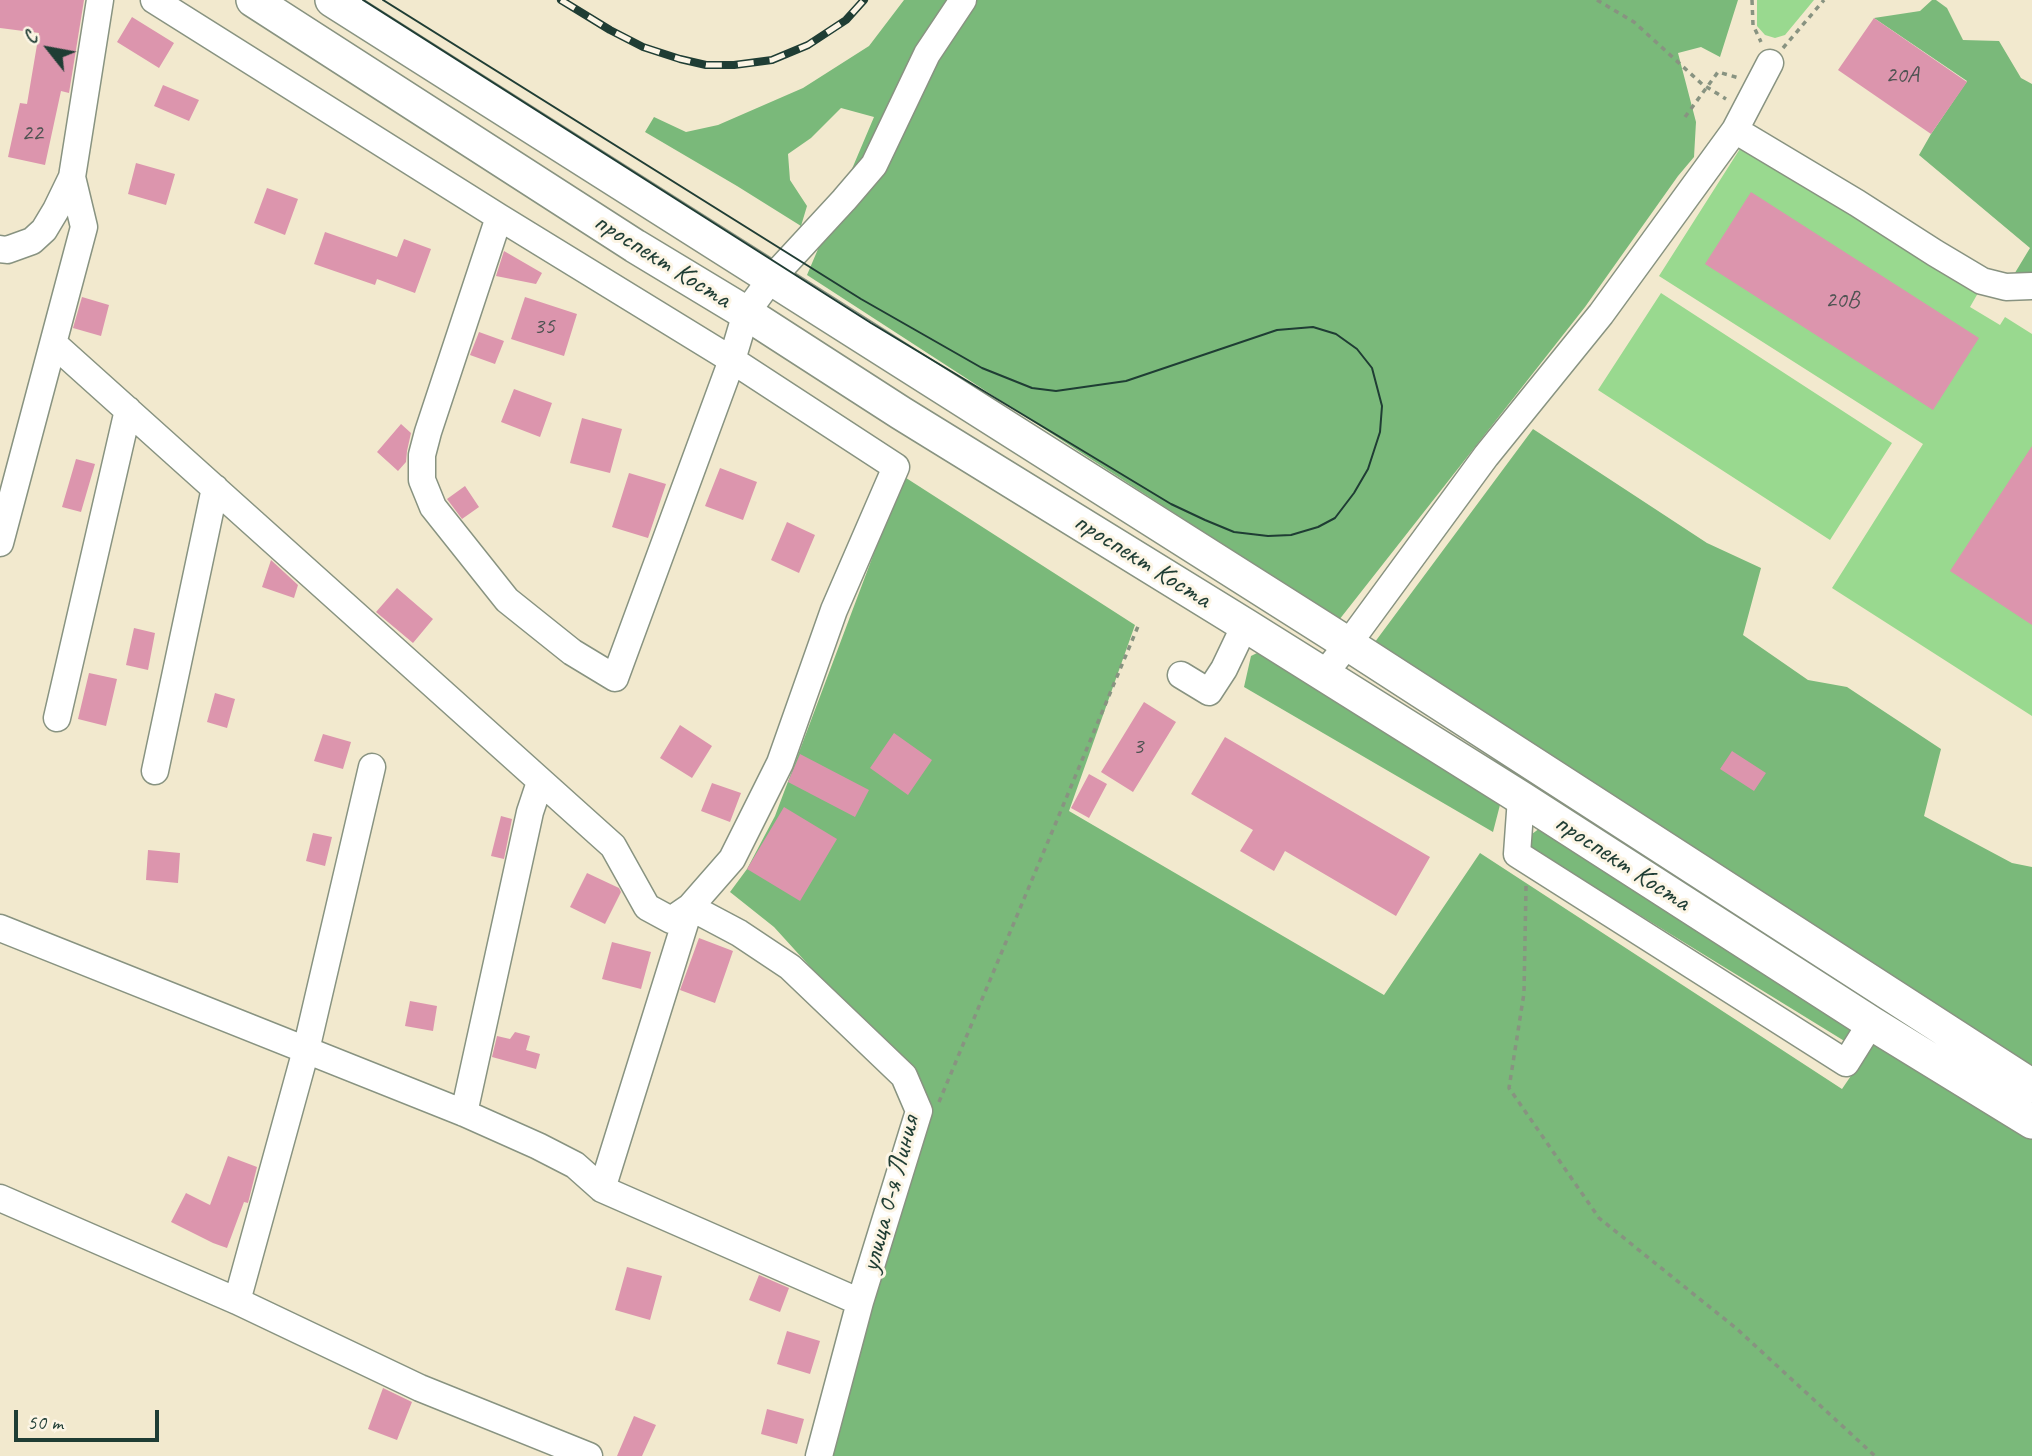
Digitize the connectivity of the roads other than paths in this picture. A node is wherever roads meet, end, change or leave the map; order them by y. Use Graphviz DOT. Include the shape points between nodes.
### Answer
graph roads {
  1 [pos="100,0"];
  2 [pos="154,0"];
  3 [pos="253,0"];
  4 [pos="332,0"];
  5 [pos="963,0"];
  6 [pos="1758,59"];
  7 [pos="1740,121"];
  8 [pos="72,177"];
  9 [pos="499,217"];
  10 [pos="0,249"];
  11 [pos="771,279"];
  12 [pos="2032,285"];
  13 [pos="746,313"];
  14 [pos="54,344"];
  15 [pos="732,360"];
  16 [pos="128,410"];
  17 [pos="215,488"];
  18 [pos="0,543"];
  19 [pos="1245,625"];
  20 [pos="1348,644"];
  21 [pos="1324,674"];
  22 [pos="1181,675"];
  23 [pos="57,718"];
  24 [pos="372,767"];
  25 [pos="155,771"];
  26 [pos="540,782"];
  27 [pos="1521,798"];
  28 [pos="690,907"];
  29 [pos="0,928"];
  30 [pos="1871,1023"];
  31 [pos="306,1050"];
  32 [pos="2032,1086"];
  33 [pos="464,1113"];
  34 [pos="2032,1122"];
  35 [pos="602,1189"];
  36 [pos="0,1198"];
  37 [pos="237,1301"];
  38 [pos="860,1302"];
  39 [pos="589,1456"];
  40 [pos="819,1456"];
  1 -- 8 [label="street"];
  2 -- 9 [label="street"];
  3 -- 13 [label="main road, проспект Коста"];
  4 -- 11 [label="main road, проспект Коста"];
  5 -- 11 [label="street" via="928,54 874,165"];
  6 -- 7 [label="street"];
  7 -- 12 [label="street" via="1857,203 1982,281 2006,287"];
  7 -- 20 [label="street" via="1601,314 1486,456"];
  8 -- 10 [label="street" via="44,230 32,241"];
  8 -- 14 [label="street" via="85,227"];
  9 -- 15 [label="street"];
  9 -- 15 [label="street" via="428,432 422,480 433,507 507,600 572,652 615,678"];
  11 -- 13 [label="street"];
  11 -- 20 [label="main road, проспект Коста"];
  13 -- 15 [label="street"];
  13 -- 19 [label="main road, проспект Коста"];
  14 -- 16 [label="street"];
  14 -- 18 [label="street"];
  15 -- 28 [label="street" via="896,467 834,610 780,763 732,859"];
  16 -- 17 [label="street"];
  16 -- 23 [label="street"];
  17 -- 25 [label="street"];
  17 -- 26 [label="street"];
  19 -- 21 [label="main road, проспект Коста"];
  19 -- 22 [label="street" via="1209,692"];
  20 -- 21 [label="street"];
  20 -- 32 [label="main road, проспект Коста"];
  21 -- 27 [label="main road, проспект Коста"];
  24 -- 31 [label="street"];
  26 -- 28 [label="street" via="613,846 647,906 671,920"];
  26 -- 33 [label="street"];
  27 -- 30 [label="main road, проспект Коста"];
  27 -- 30 [label="street" via="1517,854 1526,860 1846,1063"];
  28 -- 35 [label="street"];
  28 -- 38 [label="street, улица 0-я Линия" via="790,967 904,1076 919,1111"];
  29 -- 31 [label="street"];
  30 -- 34 [label="main road, проспект Коста"];
  31 -- 33 [label="street"];
  31 -- 37 [label="street"];
  33 -- 35 [label="street" via="575,1165"];
  35 -- 38 [label="street"];
  36 -- 37 [label="street"];
  37 -- 39 [label="street" via="420,1388"];
  38 -- 40 [label="street, улица 0-я Линия"];
}
